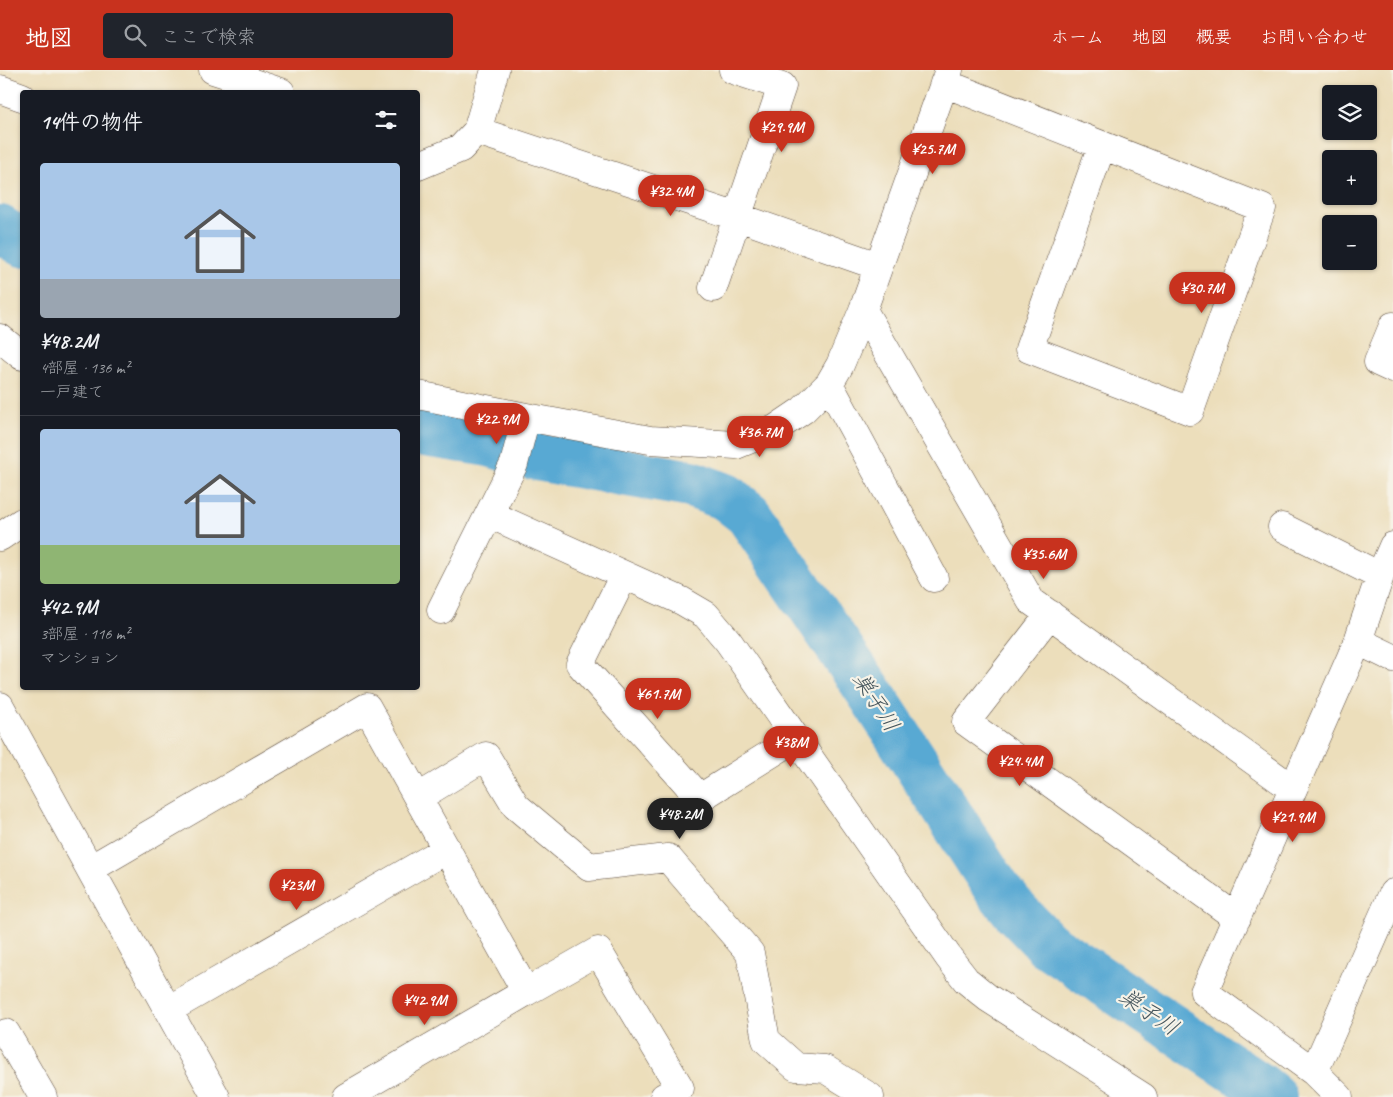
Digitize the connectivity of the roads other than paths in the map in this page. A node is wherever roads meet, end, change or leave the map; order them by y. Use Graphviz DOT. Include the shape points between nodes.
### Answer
graph roads {
  1 [pos="213,70"];
  2 [pos="495,70"];
  3 [pos="733,70"];
  4 [pos="947,77"];
  5 [pos="0,89"];
  6 [pos="275,90"];
  7 [pos="20,96"];
  8 [pos="477,131"];
  9 [pos="1102,145"];
  10 [pos="422,158"];
  11 [pos="738,216"];
  12 [pos="878,266"];
  13 [pos="713,288"];
  14 [pos="862,310"];
  15 [pos="1393,326"];
  16 [pos="0,338"];
  17 [pos="20,354"];
  18 [pos="1393,369"];
  19 [pos="829,384"];
  20 [pos="420,396"];
  21 [pos="524,427"];
  22 [pos="489,514"];
  23 [pos="20,523"];
  24 [pos="1282,527"];
  25 [pos="0,538"];
  26 [pos="1393,546"];
  27 [pos="624,575"];
  28 [pos="1380,576"];
  29 [pos="934,578"];
  30 [pos="441,610"];
  31 [pos="1050,614"];
  32 [pos="1358,641"];
  33 [pos="1393,658"];
  34 [pos="0,706"];
  35 [pos="796,738"];
  36 [pos="1293,789"];
  37 [pos="419,797"];
  38 [pos="447,849"];
  39 [pos="90,869"];
  40 [pos="1393,893"];
  41 [pos="1237,918"];
  42 [pos="526,992"];
  43 [pos="168,1010"];
  44 [pos="6,1033"];
  45 [pos="1314,1072"];
  46 [pos="43,1097"];
  47 [pos="216,1097"];
  48 [pos="346,1097"];
  49 [pos="664,1097"];
  50 [pos="870,1097"];
  51 [pos="1143,1097"];
  52 [pos="1339,1097"];
  1 -- 6 [label="street"];
  2 -- 8 [label="street"];
  3 -- 11 [label="street" via="782,86"];
  4 -- 9 [label="street"];
  4 -- 12 [label="street"];
  5 -- 7 [label="street"];
  8 -- 10 [label="street" via="462,148"];
  8 -- 11 [label="street"];
  9 -- 9 [label="street" via="1262,208 1190,411 1029,349"];
  11 -- 12 [label="street"];
  11 -- 13 [label="street"];
  12 -- 14 [label="street"];
  14 -- 19 [label="street"];
  14 -- 31 [label="street" via="1031,601"];
  15 -- 18 [label="street" via="1378,362"];
  16 -- 17 [label="street"];
  19 -- 21 [label="street" via="803,410 775,429 736,445"];
  19 -- 29 [label="street"];
  20 -- 21 [label="street"];
  21 -- 22 [label="street" via="514,464"];
  22 -- 27 [label="street"];
  22 -- 30 [label="street"];
  23 -- 25 [label="street"];
  24 -- 28 [label="street"];
  26 -- 28 [label="street"];
  27 -- 35 [label="street" via="706,615"];
  27 -- 35 [label="street" via="580,664 700,798"];
  28 -- 32 [label="street"];
  31 -- 36 [label="street"];
  31 -- 41 [label="street" via="966,722"];
  32 -- 33 [label="street"];
  32 -- 36 [label="street"];
  34 -- 39 [label="street"];
  35 -- 51 [label="street" via="966,980 988,998"];
  36 -- 41 [label="street"];
  37 -- 38 [label="street"];
  37 -- 39 [label="street" via="368,707"];
  37 -- 50 [label="street" via="486,756 516,806 589,867 668,858 750,953 766,1040 796,1067 825,1069"];
  38 -- 42 [label="street"];
  38 -- 43 [label="street"];
  39 -- 43 [label="street"];
  40 -- 45 [label="street"];
  41 -- 45 [label="street" via="1204,992"];
  42 -- 48 [label="street"];
  42 -- 49 [label="street" via="598,951 680,1088"];
  43 -- 47 [label="street"];
  44 -- 46 [label="street"];
  45 -- 52 [label="street"];
}
